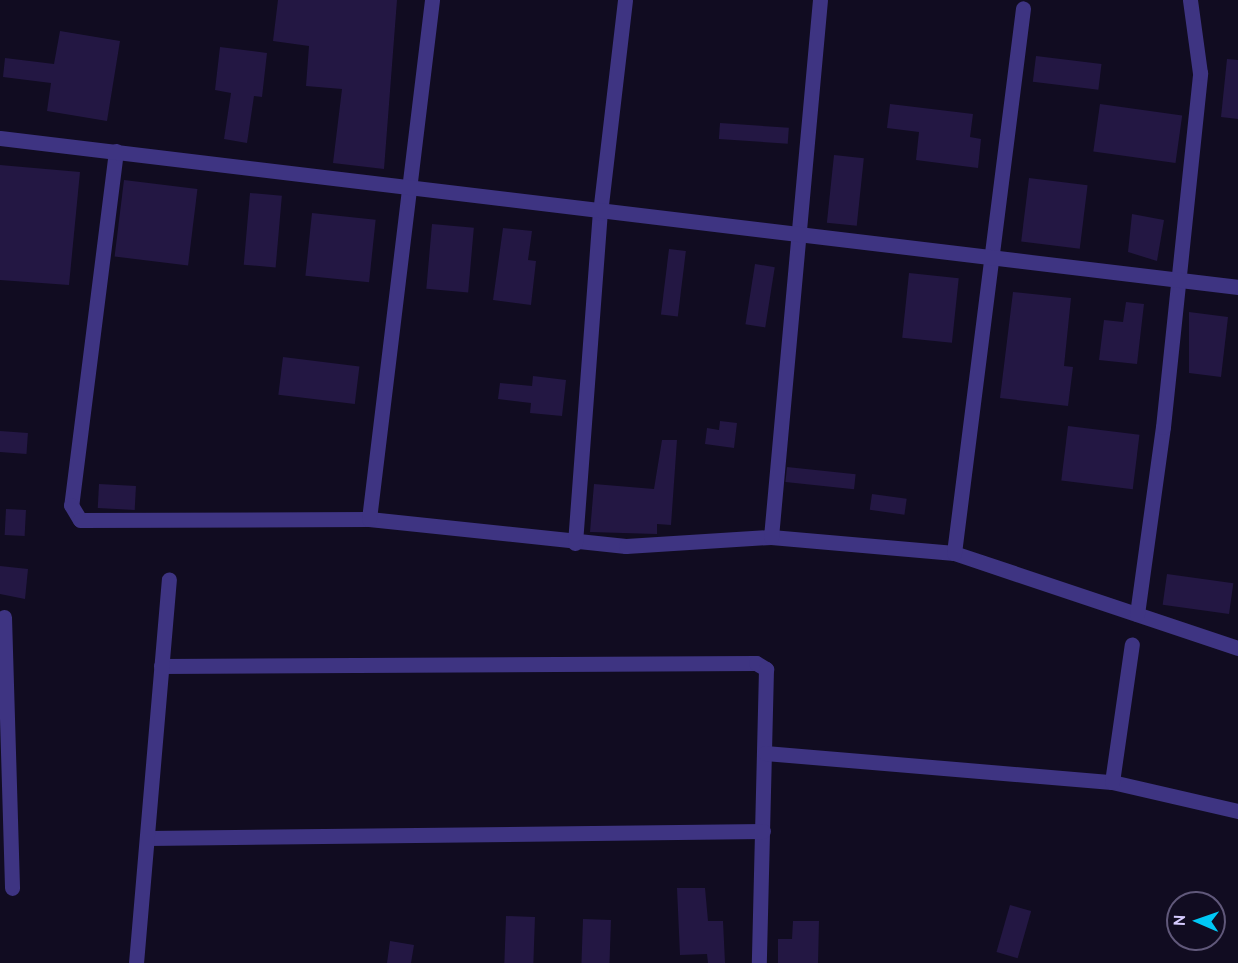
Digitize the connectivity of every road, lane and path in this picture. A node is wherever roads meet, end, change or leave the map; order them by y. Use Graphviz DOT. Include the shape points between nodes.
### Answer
graph roads {
  1 [pos="432,0"];
  2 [pos="625,0"];
  3 [pos="820,0"];
  4 [pos="1190,0"];
  5 [pos="1023,8"];
  6 [pos="0,138"];
  7 [pos="116,151"];
  8 [pos="410,189"];
  9 [pos="600,213"];
  10 [pos="796,234"];
  11 [pos="994,258"];
  12 [pos="1179,279"];
  13 [pos="1238,287"];
  14 [pos="369,519"];
  15 [pos="771,537"];
  16 [pos="574,543"];
  17 [pos="954,553"];
  18 [pos="169,579"];
  19 [pos="1137,614"];
  20 [pos="4,617"];
  21 [pos="1132,644"];
  22 [pos="1238,648"];
  23 [pos="161,666"];
  24 [pos="3,688"];
  25 [pos="765,753"];
  26 [pos="1112,782"];
  27 [pos="1238,811"];
  28 [pos="763,831"];
  29 [pos="147,838"];
  30 [pos="5,841"];
  31 [pos="12,888"];
  32 [pos="136,963"];
  33 [pos="759,963"];
  1 -- 8 [label="street"];
  2 -- 9 [label="street"];
  3 -- 10 [label="street"];
  4 -- 12 [label="street" via="1200,74"];
  5 -- 11 [label="street"];
  6 -- 7 [label="street"];
  7 -- 8 [label="street"];
  7 -- 14 [label="street" via="71,505 76,517"];
  8 -- 9 [label="street"];
  8 -- 14 [label="street"];
  9 -- 10 [label="street"];
  9 -- 16 [label="street"];
  10 -- 11 [label="street"];
  10 -- 15 [label="street"];
  11 -- 12 [label="street"];
  11 -- 17 [label="street"];
  12 -- 13 [label="street"];
  12 -- 19 [label="street"];
  14 -- 16 [label="street"];
  15 -- 16 [label="street" via="626,546"];
  15 -- 17 [label="street"];
  17 -- 19 [label="street"];
  18 -- 23 [label="street"];
  19 -- 22 [label="street"];
  20 -- 24 [label="street"];
  21 -- 26 [label="street"];
  23 -- 25 [label="street" via="756,663 766,669"];
  23 -- 29 [label="street"];
  24 -- 30 [label="street"];
  25 -- 26 [label="street"];
  25 -- 28 [label="street"];
  26 -- 27 [label="street"];
  28 -- 29 [label="street"];
  28 -- 33 [label="street"];
  29 -- 32 [label="street"];
  30 -- 31 [label="street"];
}
